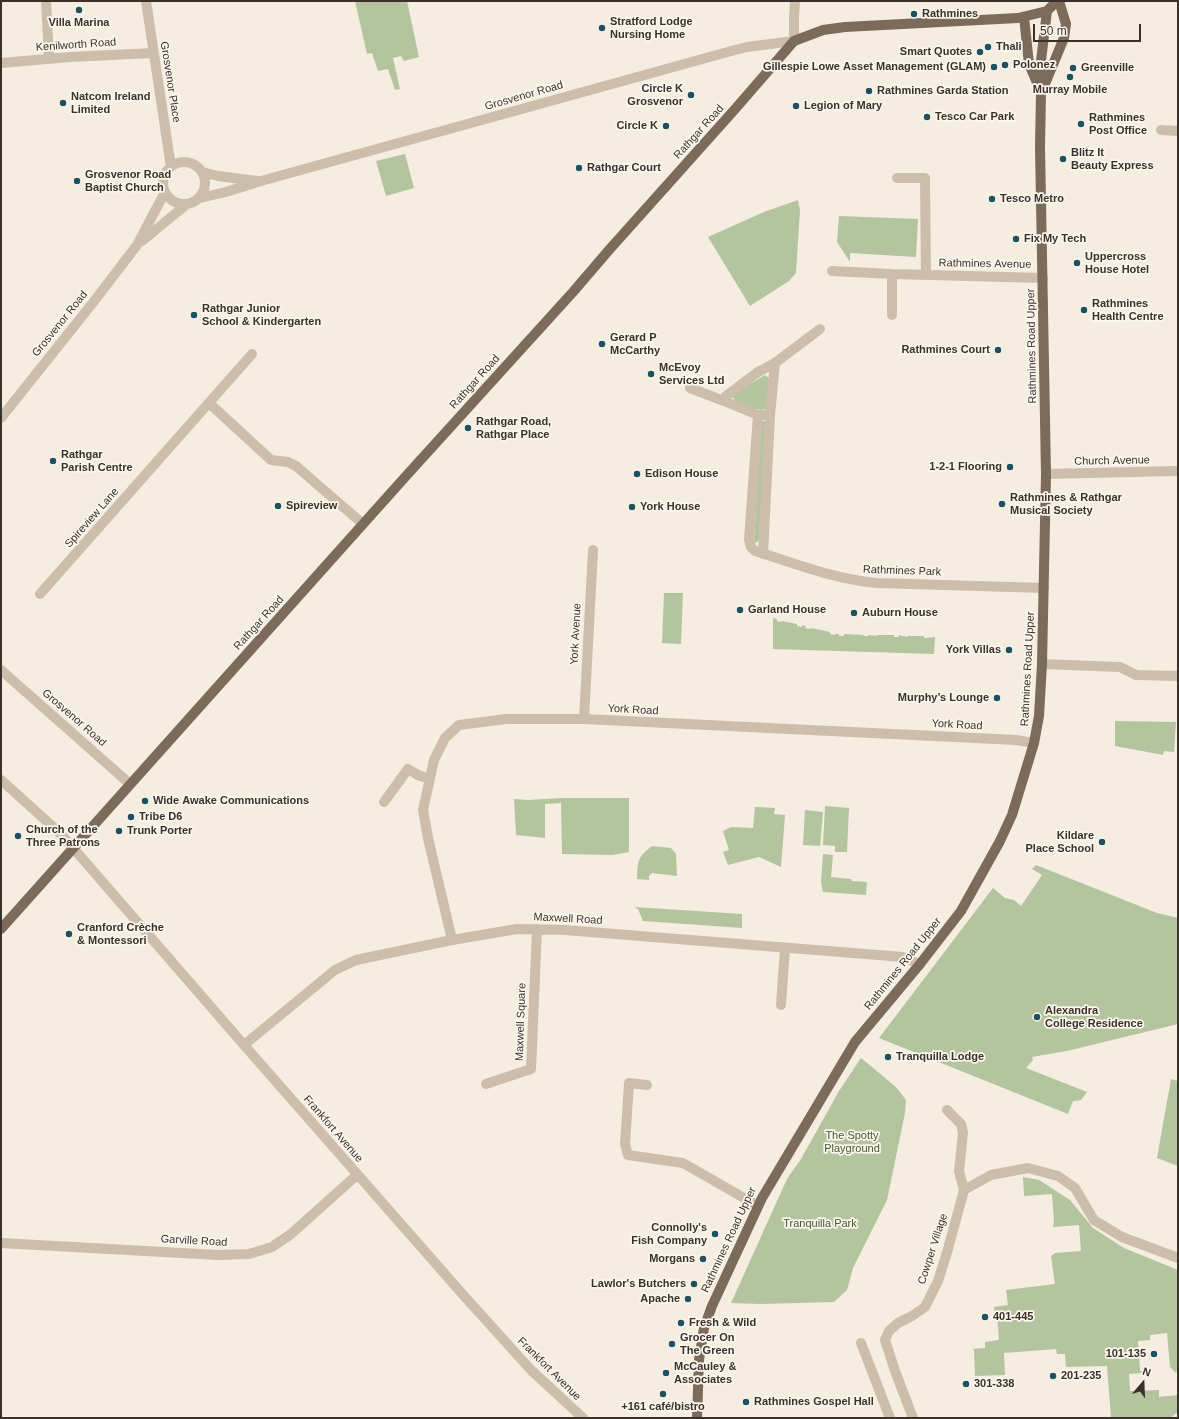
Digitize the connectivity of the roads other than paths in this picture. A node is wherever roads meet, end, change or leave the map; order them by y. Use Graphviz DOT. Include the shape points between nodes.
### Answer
graph roads {
  1 [pos="46,1"];
  2 [pos="146,1"];
  3 [pos="795,1"];
  4 [pos="1058,1"];
  5 [pos="1047,11"];
  6 [pos="1024,17"];
  7 [pos="794,41"];
  8 [pos="153,53"];
  9 [pos="49,59"];
  10 [pos="1,63"];
  11 [pos="1041,93"];
  12 [pos="1161,130"];
  13 [pos="1178,131"];
  14 [pos="172,167"];
  15 [pos="202,172"];
  16 [pos="897,178"];
  17 [pos="261,181"];
  18 [pos="165,192"];
  19 [pos="200,198"];
  20 [pos="187,204"];
  21 [pos="137,245"];
  22 [pos="832,271"];
  23 [pos="892,274"];
  24 [pos="926,275"];
  25 [pos="1043,278"];
  26 [pos="892,315"];
  27 [pos="820,329"];
  28 [pos="252,354"];
  29 [pos="775,363"];
  30 [pos="690,388"];
  31 [pos="724,401"];
  32 [pos="209,403"];
  33 [pos="758,415"];
  34 [pos="770,415"];
  35 [pos="1,418"];
  36 [pos="1178,471"];
  37 [pos="1046,474"];
  38 [pos="364,524"];
  39 [pos="593,550"];
  40 [pos="763,554"];
  41 [pos="1044,588"];
  42 [pos="40,594"];
  43 [pos="1042,664"];
  44 [pos="1,670"];
  45 [pos="1178,676"];
  46 [pos="584,719"];
  47 [pos="1034,743"];
  48 [pos="429,778"];
  49 [pos="1,780"];
  50 [pos="130,784"];
  51 [pos="384,802"];
  52 [pos="74,847"];
  53 [pos="1,928"];
  54 [pos="537,929"];
  55 [pos="452,940"];
  56 [pos="785,948"];
  57 [pos="920,964"];
  58 [pos="781,1005"];
  59 [pos="244,1045"];
  60 [pos="486,1084"];
  61 [pos="647,1085"];
  62 [pos="947,1110"];
  63 [pos="357,1175"];
  64 [pos="964,1190"];
  65 [pos="758,1206"];
  66 [pos="1,1243"];
  67 [pos="1178,1258"];
  68 [pos="861,1342"];
  69 [pos="583,1418"];
  70 [pos="697,1418"];
  71 [pos="890,1418"];
  72 [pos="913,1418"];
  1 -- 9 [label="street"];
  2 -- 8 [label="street, Grosvenor Place"];
  3 -- 7 [label="street"];
  4 -- 5 [label="main road"];
  4 -- 11 [label="main road, Rathmines Road Upper" via="1066,24 1064,38"];
  5 -- 6 [label="main road, Rathgar Road"];
  5 -- 11 [label="main road, Rathmines Road Upper" via="1040,69"];
  6 -- 7 [label="main road, Rathgar Road" via="845,27 823,30"];
  6 -- 11 [label="main road" via="1029,64"];
  7 -- 17 [label="street, Grosvenor Road" via="735,50"];
  7 -- 38 [label="main road, Rathgar Road"];
  8 -- 9 [label="street, Kenilworth Road"];
  8 -- 14 [label="street, Grosvenor Place"];
  9 -- 10 [label="street, Kenilworth Road"];
  11 -- 25 [label="main road, Rathmines Road Upper"];
  12 -- 13 [label="street"];
  14 -- 15 [label="street" via="177,164 191,164"];
  14 -- 18 [label="street" via="164,178"];
  15 -- 17 [label="street, Grosvenor Road"];
  15 -- 19 [label="street" via="205,185"];
  16 -- 24 [label="street, Rathmines Avenue" via="925,178"];
  17 -- 19 [label="street, Grosvenor Road"];
  18 -- 20 [label="street" via="174,202"];
  18 -- 21 [label="street, Grosvenor Road"];
  19 -- 20 [label="street"];
  20 -- 21 [label="street, Grosvenor Road"];
  21 -- 35 [label="street, Grosvenor Road"];
  22 -- 23 [label="street, Rathmines Avenue"];
  23 -- 24 [label="street, Rathmines Avenue"];
  23 -- 26 [label="street"];
  24 -- 25 [label="street, Rathmines Avenue"];
  25 -- 37 [label="main road, Rathmines Road Upper"];
  27 -- 29 [label="street"];
  28 -- 32 [label="street, Spireview Lane"];
  29 -- 31 [label="street" via="751,377 726,396"];
  29 -- 34 [label="street"];
  30 -- 31 [label="street"];
  31 -- 33 [label="street"];
  32 -- 38 [label="street" via="271,460 288,462 296,466"];
  32 -- 42 [label="street, Spireview Lane"];
  33 -- 34 [label="street"];
  33 -- 40 [label="street, Rathmines Park" via="749,540 755,551"];
  34 -- 40 [label="street"];
  36 -- 37 [label="street, Church Avenue"];
  37 -- 41 [label="main road, Rathmines Road Upper"];
  38 -- 50 [label="main road, Rathgar Road"];
  39 -- 46 [label="street, York Avenue"];
  40 -- 41 [label="street, Rathmines Park" via="830,576 855,581"];
  41 -- 43 [label="main road, Rathmines Road Upper"];
  43 -- 45 [label="street" via="1120,667 1136,675"];
  43 -- 47 [label="main road, Rathmines Road Upper" via="1039,716"];
  44 -- 50 [label="street, Grosvenor Road"];
  46 -- 47 [label="street, York Road" via="1016,740"];
  46 -- 48 [label="street, York Road" via="506,719 458,725 445,738 434,760"];
  47 -- 57 [label="main road, Rathmines Road Upper" via="1012,815 1000,841 961,911"];
  48 -- 51 [label="street" via="408,769"];
  48 -- 55 [label="street, York Road" via="423,810"];
  49 -- 52 [label="street, Frankfort Avenue"];
  50 -- 52 [label="main road, Rathgar Road"];
  52 -- 53 [label="main road, Rathgar Road"];
  52 -- 59 [label="street, Frankfort Avenue"];
  54 -- 55 [label="street, Maxwell Road" via="518,929"];
  54 -- 56 [label="street, Maxwell Road"];
  54 -- 60 [label="street, Maxwell Square" via="531,1069"];
  55 -- 59 [label="street, Maxwell Road" via="356,960 335,970"];
  56 -- 57 [label="street, Maxwell Road" via="903,957"];
  56 -- 58 [label="street"];
  57 -- 65 [label="main road, Rathmines Road Upper" via="855,1042"];
  59 -- 63 [label="street, Frankfort Avenue"];
  61 -- 65 [label="street" via="629,1083 625,1144 628,1155 683,1163"];
  62 -- 64 [label="street" via="961,1124 963,1133 959,1171"];
  63 -- 66 [label="street, Garville Road" via="291,1234 272,1247 249,1254 218,1255"];
  63 -- 69 [label="street, Frankfort Avenue" via="531,1370"];
  64 -- 67 [label="street" via="992,1175 1028,1168 1058,1176 1075,1188 1094,1220 1122,1237"];
  64 -- 72 [label="street, Cowper Village" via="938,1281 925,1307 898,1323 889,1331 885,1340"];
  65 -- 70 [label="main road, Rathmines Road Upper" via="704,1328 699,1360"];
  68 -- 71 [label="street"];
}
